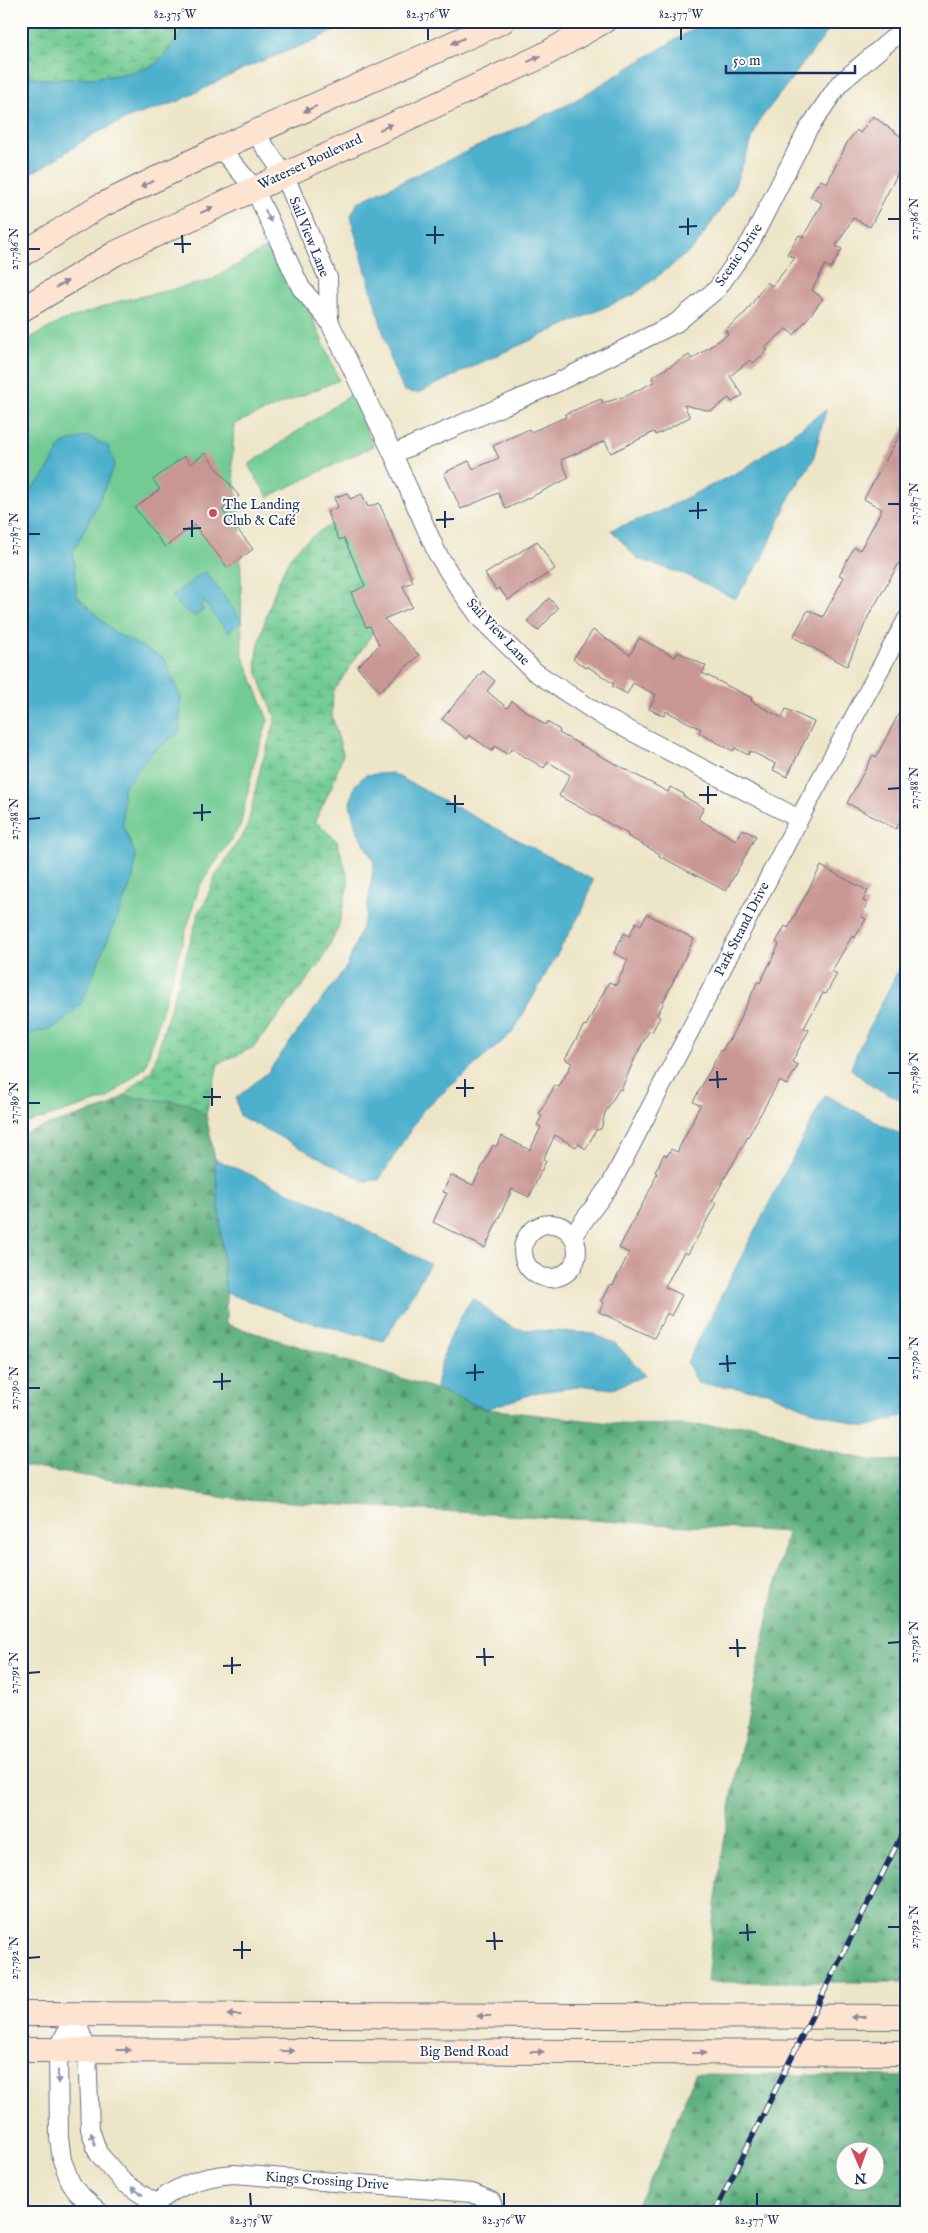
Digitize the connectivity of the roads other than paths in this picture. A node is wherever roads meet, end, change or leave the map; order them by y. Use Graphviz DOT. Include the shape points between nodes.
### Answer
graph roads {
  1 [pos="503,21"];
  2 [pos="604,21"];
  3 [pos="907,30"];
  4 [pos="255,133"];
  5 [pos="220,148"];
  6 [pos="284,174"];
  7 [pos="254,188"];
  8 [pos="21,255"];
  9 [pos="21,310"];
  10 [pos="329,321"];
  11 [pos="393,454"];
  12 [pos="907,619"];
  13 [pos="799,820"];
  14 [pos="573,1235"];
  15 [pos="21,2014"];
  16 [pos="74,2014"];
  17 [pos="907,2017"];
  18 [pos="21,2050"];
  19 [pos="58,2050"];
  20 [pos="87,2050"];
  21 [pos="907,2053"];
  22 [pos="151,2207"];
  23 [pos="99,2212"];
  24 [pos="495,2212"];
  1 -- 4 [label="main road, one-way"];
  6 -- 2 [label="main road, Waterset Boulevard, one-way" via="542,56"];
  3 -- 11 [label="street, Scenic Drive" via="839,84 807,130 751,241 717,288 676,323 556,383"];
  4 -- 5 [label="main road"];
  4 -- 6 [label="street, Sail View Lane"];
  5 -- 7 [label="street, Sail View Lane"];
  5 -- 8 [label="main road, one-way" via="98,207"];
  6 -- 7 [label="main road, Waterset Boulevard"];
  6 -- 10 [label="street, Sail View Lane" via="328,278"];
  9 -- 7 [label="main road, Waterset Boulevard, one-way" via="116,253"];
  7 -- 10 [label="street, Sail View Lane, one-way" via="301,288"];
  10 -- 11 [label="street, Sail View Lane"];
  11 -- 13 [label="street, Sail View Lane" via="437,553 458,587 482,619 535,672 602,716"];
  12 -- 13 [label="street, Park Strand Drive"];
  13 -- 14 [label="street, Park Strand Drive" via="611,1184"];
  15 -- 16 [label="main road"];
  17 -- 16 [label="main road, one-way"];
  16 -- 19 [label="street"];
  16 -- 20 [label="street, Kings Crossing Drive"];
  18 -- 19 [label="main road, Big Bend Road"];
  19 -- 20 [label="main road, Big Bend Road"];
  19 -- 23 [label="street, one-way" via="62,2160 77,2192"];
  20 -- 21 [label="main road, Big Bend Road, one-way"];
  22 -- 20 [label="street, Kings Crossing Drive, one-way" via="98,2154 89,2122"];
  22 -- 24 [label="street, Kings Crossing Drive" via="190,2182 234,2174 472,2192 491,2201"];
}
